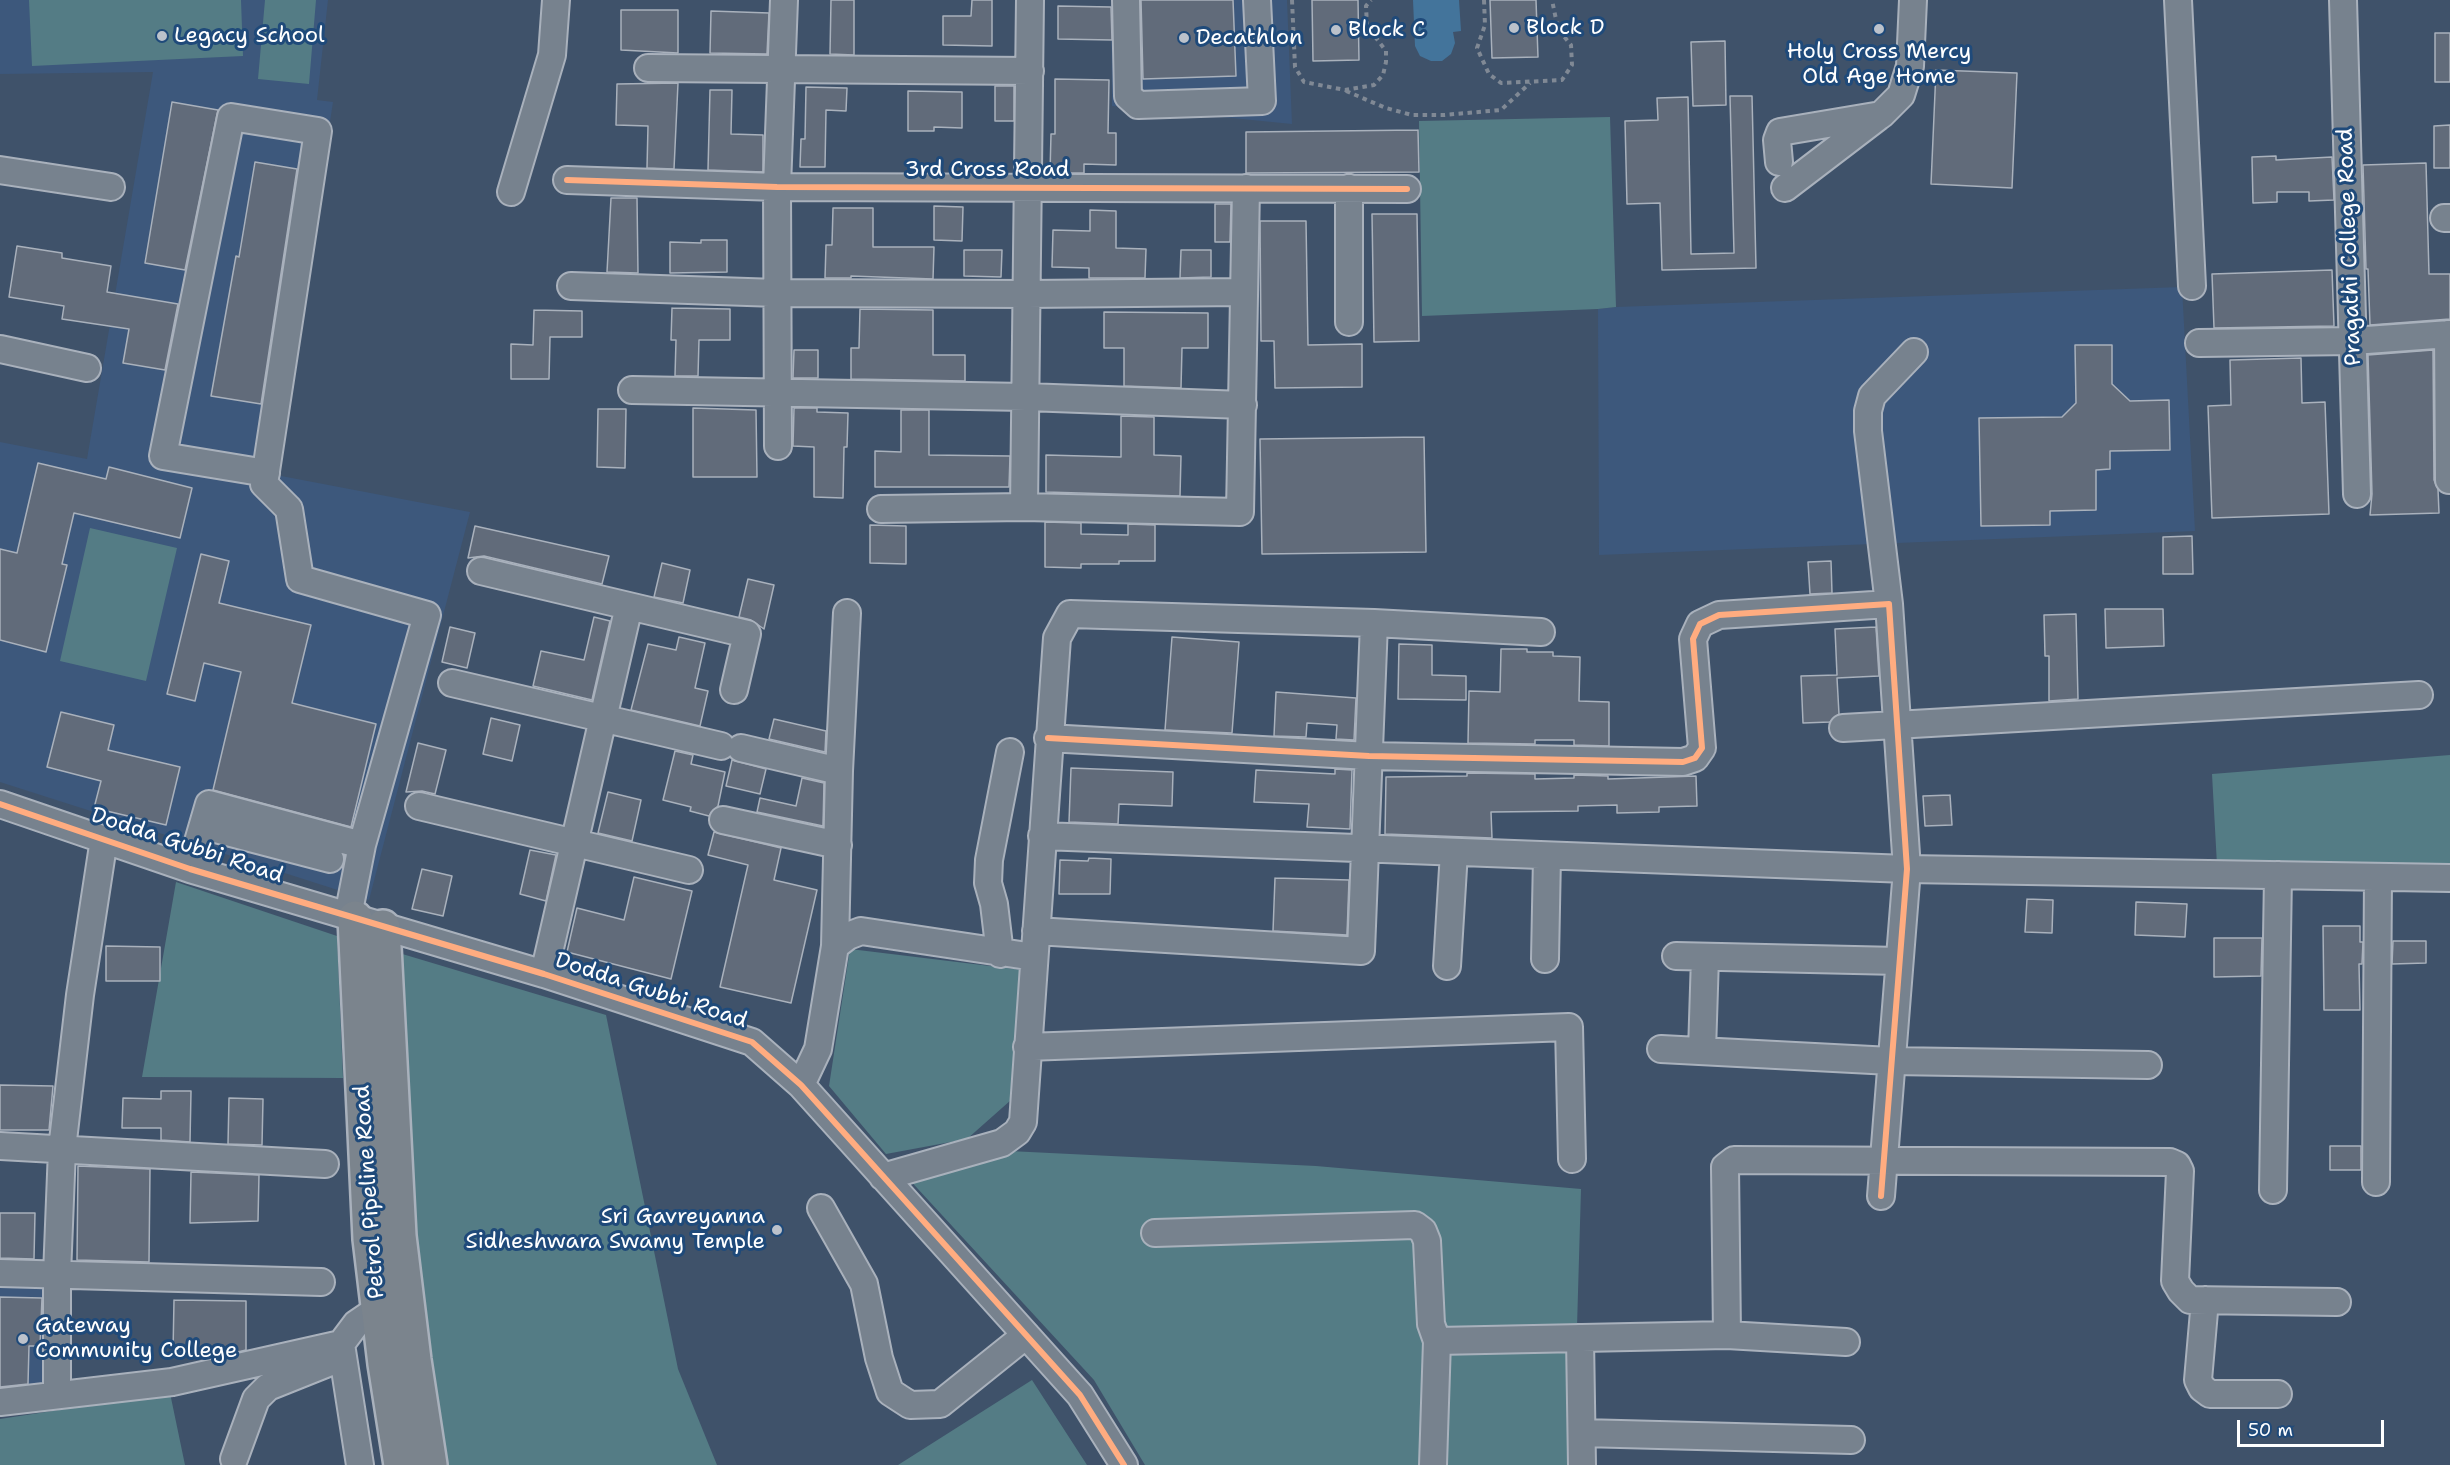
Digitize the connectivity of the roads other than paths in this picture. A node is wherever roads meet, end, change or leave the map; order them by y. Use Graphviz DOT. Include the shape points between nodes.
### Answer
graph roads {
  1 [pos="556,0"];
  2 [pos="784,0"];
  3 [pos="1030,0"];
  4 [pos="1126,0"];
  5 [pos="1257,0"];
  6 [pos="1913,0"];
  7 [pos="2178,0"];
  8 [pos="2343,0"];
  9 [pos="648,68"];
  10 [pos="781,68"];
  11 [pos="1030,71"];
  12 [pos="1881,115"];
  13 [pos="1779,162"];
  14 [pos="0,170"];
  15 [pos="567,180"];
  16 [pos="111,187"];
  17 [pos="777,187"];
  18 [pos="1028,188"];
  19 [pos="1349,188"];
  20 [pos="1785,188"];
  21 [pos="1246,189"];
  22 [pos="1407,189"];
  23 [pos="511,192"];
  24 [pos="571,286"];
  25 [pos="2192,286"];
  26 [pos="1244,292"];
  27 [pos="777,293"];
  28 [pos="1027,294"];
  29 [pos="1349,322"];
  30 [pos="2449,334"];
  31 [pos="2352,341"];
  32 [pos="2199,343"];
  33 [pos="0,349"];
  34 [pos="1914,352"];
  35 [pos="87,368"];
  36 [pos="632,390"];
  37 [pos="778,392"];
  38 [pos="1026,397"];
  39 [pos="1243,405"];
  40 [pos="778,446"];
  41 [pos="266,474"];
  42 [pos="2449,480"];
  43 [pos="2357,494"];
  44 [pos="1024,507"];
  45 [pos="881,508"];
  46 [pos="481,571"];
  47 [pos="1889,604"];
  48 [pos="629,606"];
  49 [pos="847,613"];
  50 [pos="1374,623"];
  51 [pos="1541,632"];
  52 [pos="452,683"];
  53 [pos="734,690"];
  54 [pos="2419,695"];
  55 [pos="603,719"];
  56 [pos="1897,723"];
  57 [pos="1843,728"];
  58 [pos="1048,738"];
  59 [pos="1010,752"];
  60 [pos="1369,756"];
  61 [pos="839,771"];
  62 [pos="0,804"];
  63 [pos="419,806"];
  64 [pos="723,820"];
  65 [pos="292,837"];
  66 [pos="1042,837"];
  67 [pos="104,839"];
  68 [pos="574,843"];
  69 [pos="362,845"];
  70 [pos="838,845"];
  71 [pos="1365,849"];
  72 [pos="1454,852"];
  73 [pos="1547,856"];
  74 [pos="330,859"];
  75 [pos="190,869"];
  76 [pos="1907,869"];
  77 [pos="689,870"];
  78 [pos="2278,875"];
  79 [pos="2378,877"];
  80 [pos="2450,878"];
  81 [pos="362,920"];
  82 [pos="1036,931"];
  83 [pos="835,946"];
  84 [pos="1000,954"];
  85 [pos="1676,956"];
  86 [pos="1034,957"];
  87 [pos="1705,957"];
  88 [pos="1545,958"];
  89 [pos="1899,961"];
  90 [pos="1447,966"];
  91 [pos="544,974"];
  92 [pos="1027,1047"];
  93 [pos="1661,1049"];
  94 [pos="1702,1051"];
  95 [pos="1891,1060"];
  96 [pos="2148,1065"];
  97 [pos="801,1085"];
  98 [pos="0,1146"];
  99 [pos="62,1149"];
  100 [pos="1572,1159"];
  101 [pos="1882,1161"];
  102 [pos="325,1164"];
  103 [pos="883,1177"];
  104 [pos="2376,1182"];
  105 [pos="2273,1190"];
  106 [pos="1881,1196"];
  107 [pos="820,1208"];
  108 [pos="1155,1233"];
  109 [pos="0,1273"];
  110 [pos="57,1275"];
  111 [pos="321,1282"];
  112 [pos="2205,1300"];
  113 [pos="2337,1302"];
  114 [pos="378,1309"];
  115 [pos="1026,1335"];
  116 [pos="1727,1335"];
  117 [pos="1580,1338"];
  118 [pos="1437,1341"];
  119 [pos="1846,1342"];
  120 [pos="342,1351"];
  121 [pos="57,1394"];
  122 [pos="2278,1394"];
  123 [pos="0,1402"];
  124 [pos="1582,1433"];
  125 [pos="1851,1440"];
  126 [pos="234,1459"];
  127 [pos="360,1465"];
  128 [pos="400,1465"];
  129 [pos="430,1465"];
  130 [pos="1124,1465"];
  131 [pos="1433,1465"];
  132 [pos="1582,1465"];
  1 -- 23 [label="street" via="552,55"];
  2 -- 10 [label="street"];
  3 -- 11 [label="street"];
  4 -- 5 [label="street" via="1128,96 1138,105 1262,101"];
  6 -- 12 [label="street" via="1910,66 1901,95"];
  7 -- 25 [label="street"];
  8 -- 31 [label="street, Pragathi College Road"];
  9 -- 10 [label="street"];
  10 -- 11 [label="street"];
  10 -- 17 [label="street"];
  11 -- 18 [label="street"];
  12 -- 13 [label="street" via="1780,132"];
  12 -- 20 [label="street"];
  14 -- 16 [label="street"];
  15 -- 17 [label="street, 3rd Cross Road"];
  17 -- 18 [label="street, 3rd Cross Road"];
  17 -- 27 [label="street"];
  18 -- 21 [label="street, 3rd Cross Road"];
  18 -- 28 [label="street"];
  19 -- 21 [label="street, 3rd Cross Road"];
  19 -- 22 [label="street, 3rd Cross Road"];
  19 -- 29 [label="street"];
  21 -- 26 [label="street"];
  24 -- 27 [label="street"];
  26 -- 28 [label="street"];
  26 -- 39 [label="street"];
  27 -- 28 [label="street"];
  27 -- 37 [label="street"];
  28 -- 38 [label="street"];
  30 -- 31 [label="street"];
  30 -- 42 [label="street"];
  31 -- 32 [label="street"];
  31 -- 43 [label="street, Pragathi College Road"];
  33 -- 35 [label="street"];
  34 -- 47 [label="street" via="1872,396 1868,411"];
  36 -- 37 [label="street"];
  37 -- 38 [label="street"];
  37 -- 40 [label="street"];
  38 -- 39 [label="street"];
  38 -- 44 [label="street"];
  39 -- 44 [label="street" via="1240,512"];
  41 -- 41 [label="street" via="318,131 231,117 163,456"];
  41 -- 69 [label="street" via="264,484 289,509 300,579 427,615"];
  44 -- 45 [label="street"];
  46 -- 48 [label="street"];
  47 -- 56 [label="street"];
  47 -- 60 [label="street" via="1719,615 1700,624 1693,639 1702,748 1695,758 1683,762"];
  48 -- 53 [label="street" via="747,634"];
  48 -- 55 [label="street"];
  49 -- 61 [label="street"];
  50 -- 51 [label="street"];
  50 -- 58 [label="street" via="1070,614 1057,638"];
  50 -- 60 [label="street"];
  52 -- 55 [label="street"];
  54 -- 56 [label="street"];
  55 -- 61 [label="street"];
  55 -- 68 [label="street"];
  56 -- 57 [label="street"];
  56 -- 76 [label="street"];
  58 -- 60 [label="street"];
  58 -- 66 [label="street"];
  59 -- 84 [label="street" via="989,860 988,883"];
  60 -- 71 [label="street"];
  61 -- 70 [label="street"];
  62 -- 67 [label="street, Dodda Gubbi Road"];
  63 -- 68 [label="street"];
  64 -- 70 [label="street"];
  65 -- 69 [label="street"];
  65 -- 74 [label="street"];
  65 -- 75 [label="street" via="204,826"];
  66 -- 71 [label="street"];
  66 -- 82 [label="street"];
  67 -- 75 [label="street, Dodda Gubbi Road"];
  67 -- 99 [label="street"];
  68 -- 77 [label="street"];
  68 -- 91 [label="street"];
  69 -- 81 [label="street"];
  70 -- 83 [label="street"];
  71 -- 72 [label="street"];
  71 -- 82 [label="street" via="1361,951"];
  72 -- 73 [label="street"];
  72 -- 90 [label="street"];
  73 -- 76 [label="street"];
  73 -- 88 [label="street"];
  75 -- 81 [label="street, Dodda Gubbi Road"];
  76 -- 78 [label="street"];
  76 -- 89 [label="street"];
  78 -- 79 [label="street"];
  78 -- 105 [label="street"];
  79 -- 80 [label="street"];
  79 -- 104 [label="street"];
  81 -- 91 [label="street, Dodda Gubbi Road"];
  81 -- 114 [label="main road, Petrol Pipeline Road" via="370,1239"];
  81 -- 129 [label="main road, Petrol Pipeline Road"];
  82 -- 86 [label="street"];
  83 -- 84 [label="street" via="861,931"];
  83 -- 97 [label="street" via="818,1049"];
  84 -- 86 [label="street"];
  85 -- 87 [label="street"];
  86 -- 92 [label="street"];
  87 -- 89 [label="street"];
  87 -- 94 [label="street"];
  89 -- 95 [label="street"];
  91 -- 97 [label="street, Dodda Gubbi Road" via="752,1042"];
  92 -- 100 [label="street" via="1569,1027"];
  92 -- 103 [label="street" via="1023,1122 1017,1132 1002,1143"];
  93 -- 94 [label="street"];
  94 -- 95 [label="street"];
  95 -- 96 [label="street"];
  95 -- 101 [label="street"];
  97 -- 103 [label="street, Dodda Gubbi Road"];
  98 -- 99 [label="street"];
  99 -- 102 [label="street"];
  99 -- 110 [label="street"];
  101 -- 106 [label="street"];
  101 -- 112 [label="street" via="2177,1165 2180,1171 2175,1281 2190,1300"];
  101 -- 116 [label="street" via="1729,1162 1725,1167"];
  103 -- 115 [label="street, Dodda Gubbi Road"];
  107 -- 115 [label="street" via="864,1284 890,1392 910,1405 940,1404"];
  108 -- 118 [label="street" via="1414,1225 1423,1230 1427,1241 1431,1324"];
  109 -- 110 [label="street"];
  110 -- 111 [label="street"];
  110 -- 121 [label="street"];
  112 -- 113 [label="street"];
  112 -- 122 [label="street" via="2198,1380 2202,1388 2210,1394"];
  114 -- 120 [label="street" via="356,1324"];
  114 -- 128 [label="main road, Petrol Pipeline Road"];
  115 -- 130 [label="street, Dodda Gubbi Road" via="1080,1395"];
  116 -- 117 [label="street"];
  116 -- 119 [label="street"];
  117 -- 118 [label="street"];
  117 -- 124 [label="street"];
  118 -- 131 [label="street"];
  120 -- 121 [label="street" via="172,1382"];
  120 -- 126 [label="street" via="268,1387 256,1399"];
  120 -- 127 [label="street"];
  121 -- 123 [label="street"];
  124 -- 125 [label="street"];
  124 -- 132 [label="street"];
}
